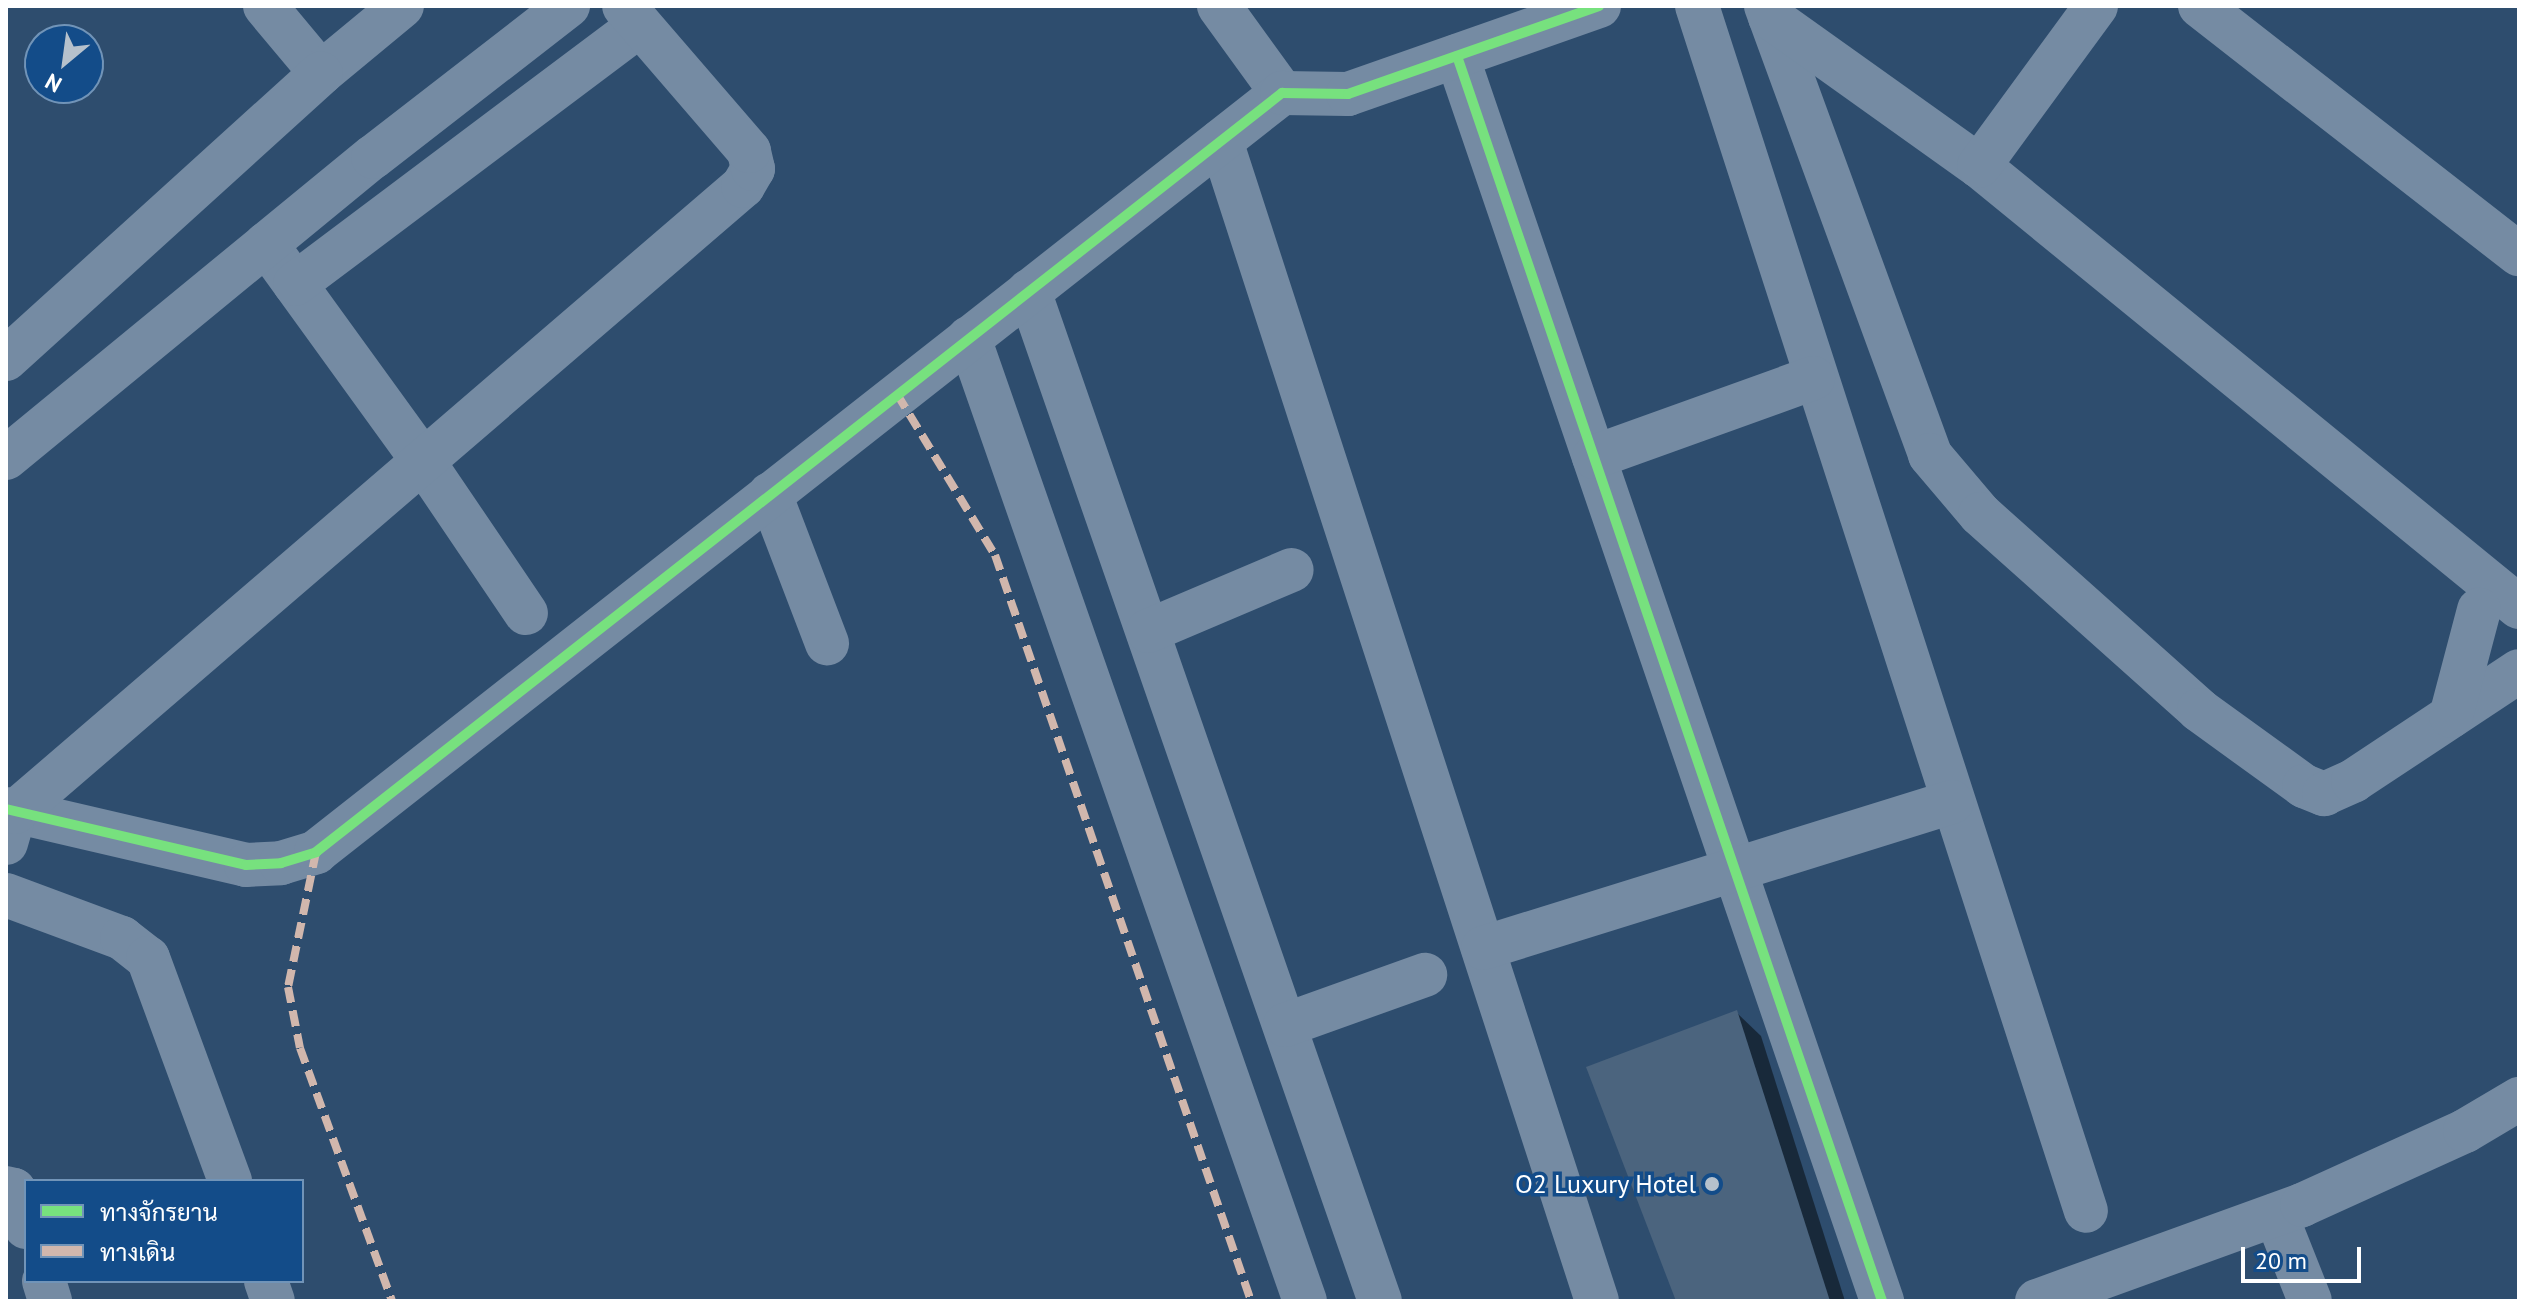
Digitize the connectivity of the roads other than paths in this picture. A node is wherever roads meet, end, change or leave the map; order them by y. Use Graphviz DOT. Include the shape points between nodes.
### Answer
graph roads {
  1 [pos="265,6"];
  2 [pos="402,6"];
  3 [pos="568,6"];
  4 [pos="1219,6"];
  5 [pos="1599,6"];
  6 [pos="1697,6"];
  7 [pos="2096,6"];
  8 [pos="2200,6"];
  9 [pos="1768,12"];
  10 [pos="632,16"];
  11 [pos="1457,56"];
  12 [pos="321,73"];
  13 [pos="1282,93"];
  14 [pos="1221,141"];
  15 [pos="1979,166"];
  16 [pos="266,244"];
  17 [pos="2519,254"];
  18 [pos="295,284"];
  19 [pos="1029,291"];
  20 [pos="969,338"];
  21 [pos="6,359"];
  22 [pos="1813,378"];
  23 [pos="1594,457"];
  24 [pos="6,458"];
  25 [pos="425,464"];
  26 [pos="770,494"];
  27 [pos="1292,570"];
  28 [pos="2499,608"];
  29 [pos="526,613"];
  30 [pos="1148,631"];
  31 [pos="827,643"];
  32 [pos="2519,671"];
  33 [pos="2451,716"];
  34 [pos="1952,802"];
  35 [pos="9,821"];
  36 [pos="1740,872"];
  37 [pos="6,895"];
  38 [pos="1483,948"];
  39 [pos="1425,975"];
  40 [pos="1285,1025"];
  41 [pos="2514,1114"];
  42 [pos="229,1179"];
  43 [pos="6,1188"];
  44 [pos="2086,1211"];
  45 [pos="2276,1215"];
  46 [pos="24,1221"];
  47 [pos="1305,1301"];
  48 [pos="1380,1301"];
  49 [pos="1597,1301"];
  50 [pos="1882,1301"];
  51 [pos="2037,1301"];
  52 [pos="2310,1301"];
  1 -- 12 [label="street"];
  2 -- 12 [label="street"];
  3 -- 16 [label="street"];
  4 -- 13 [label="street"];
  5 -- 11 [label="street"];
  6 -- 22 [label="street"];
  7 -- 15 [label="street"];
  8 -- 17 [label="street"];
  9 -- 15 [label="street"];
  9 -- 33 [label="street" via="1930,455 1980,514 2199,710 2304,786 2324,794 2353,781"];
  10 -- 18 [label="street"];
  10 -- 25 [label="street" via="749,151 753,169 743,186"];
  11 -- 13 [label="street" via="1348,94"];
  11 -- 23 [label="street"];
  12 -- 21 [label="street"];
  13 -- 14 [label="street"];
  14 -- 19 [label="street"];
  14 -- 38 [label="street"];
  15 -- 28 [label="street"];
  16 -- 18 [label="street"];
  16 -- 24 [label="street"];
  18 -- 25 [label="street"];
  19 -- 20 [label="street"];
  19 -- 30 [label="street"];
  20 -- 26 [label="street"];
  20 -- 47 [label="street"];
  22 -- 23 [label="street"];
  22 -- 34 [label="street"];
  23 -- 36 [label="street"];
  25 -- 29 [label="street"];
  25 -- 35 [label="street"];
  26 -- 31 [label="street"];
  26 -- 35 [label="street" via="316,852 281,863 246,865"];
  27 -- 30 [label="street"];
  28 -- 33 [label="street"];
  30 -- 40 [label="street"];
  32 -- 33 [label="street"];
  34 -- 36 [label="street"];
  34 -- 44 [label="street"];
  36 -- 38 [label="street"];
  36 -- 50 [label="street"];
  37 -- 42 [label="street" via="122,938 148,958"];
  38 -- 49 [label="street"];
  39 -- 40 [label="street"];
  40 -- 48 [label="street"];
  41 -- 45 [label="street"];
  43 -- 46 [label="street" via="14,1190"];
  45 -- 51 [label="street"];
  45 -- 52 [label="street"];
}
